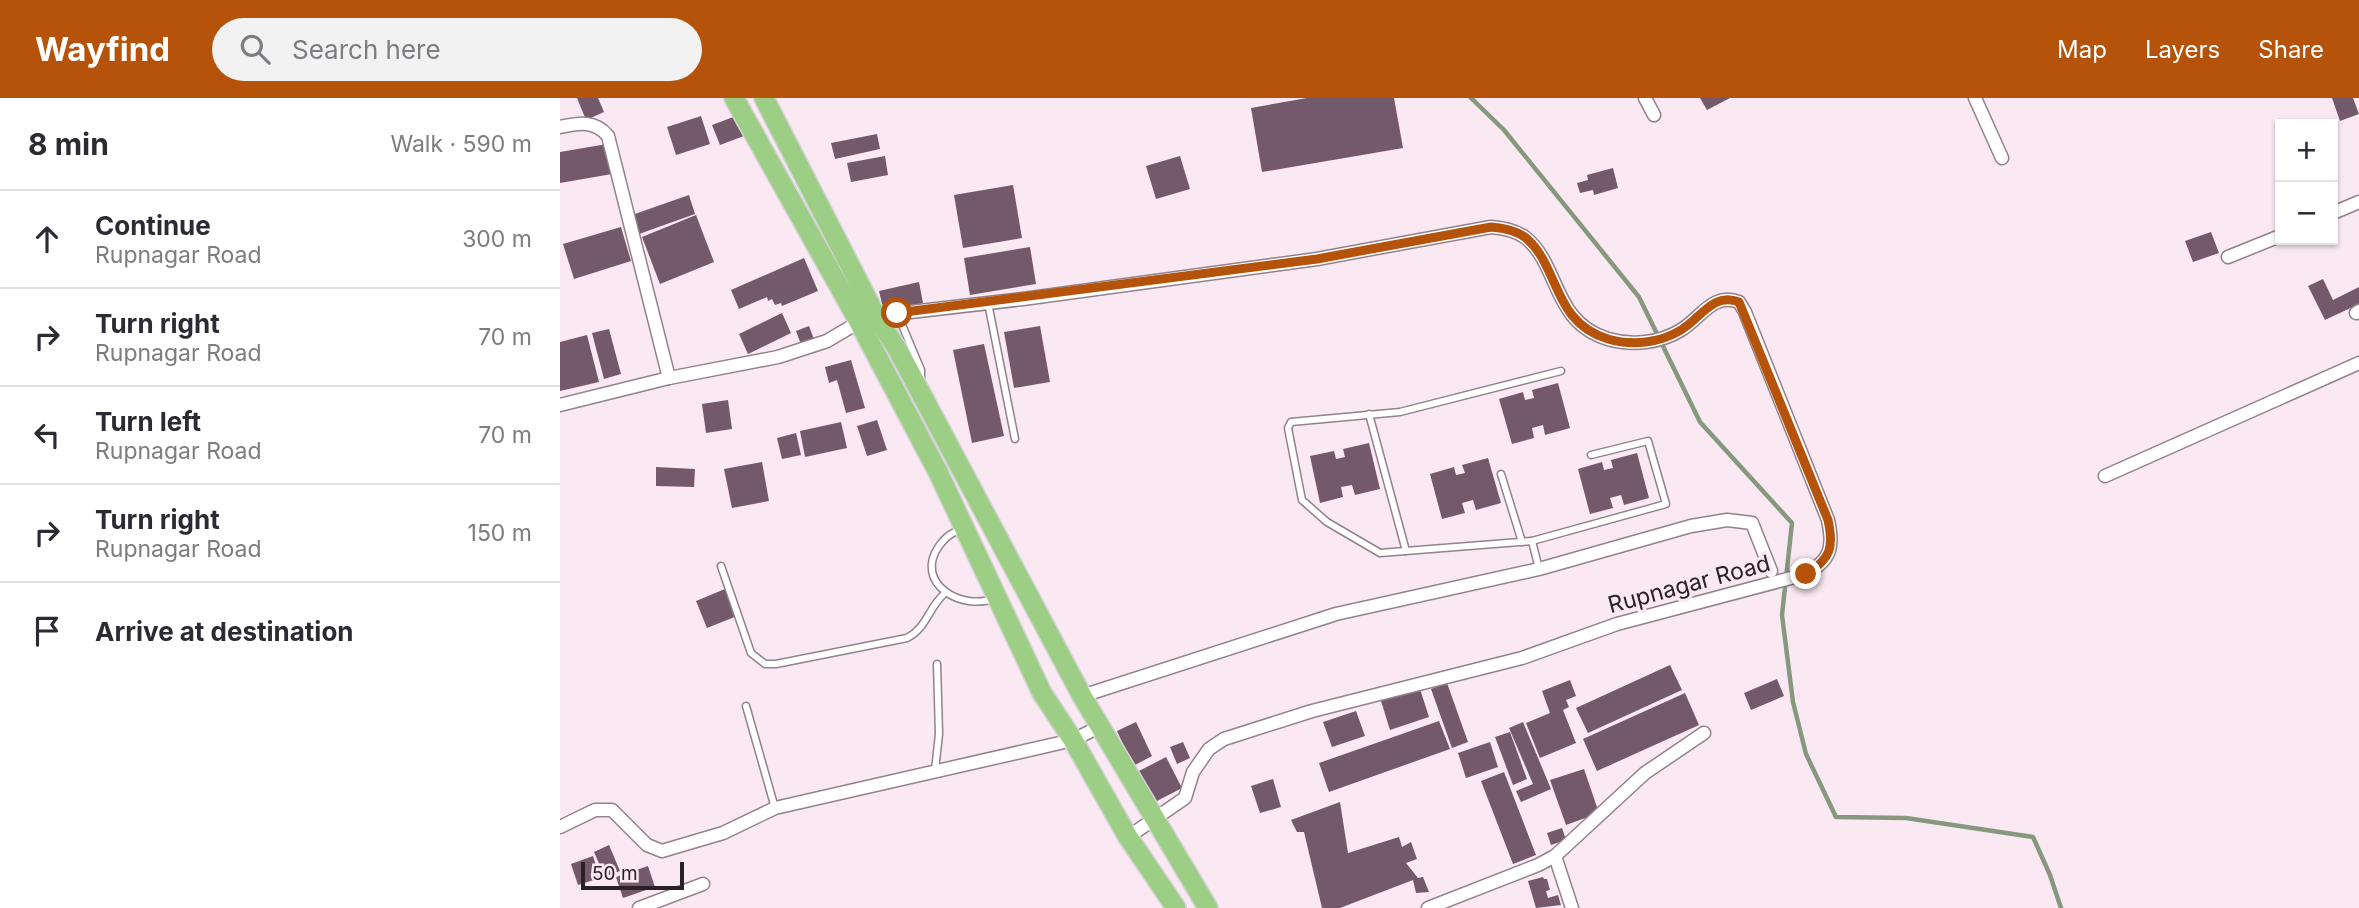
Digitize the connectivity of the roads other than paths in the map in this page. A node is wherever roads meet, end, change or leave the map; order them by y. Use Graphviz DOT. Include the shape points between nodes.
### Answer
graph roads {
  1 [pos="734,98"];
  2 [pos="764,98"];
  3 [pos="1645,98"];
  4 [pos="1975,98"];
  5 [pos="1654,115"];
  6 [pos="560,127"];
  7 [pos="2003,158"];
  8 [pos="2359,202"];
  9 [pos="2338,212"];
  10 [pos="2275,238"];
  11 [pos="2228,257"];
  12 [pos="988,303"];
  13 [pos="897,313"];
  14 [pos="867,319"];
  15 [pos="2359,363"];
  16 [pos="1561,371"];
  17 [pos="669,379"];
  18 [pos="920,392"];
  19 [pos="560,405"];
  20 [pos="1369,414"];
  21 [pos="1014,439"];
  22 [pos="1591,455"];
  23 [pos="1501,474"];
  24 [pos="2105,476"];
  25 [pos="955,532"];
  26 [pos="1532,541"];
  27 [pos="1522,542"];
  28 [pos="1406,551"];
  29 [pos="721,566"];
  30 [pos="1539,569"];
  31 [pos="1774,576"];
  32 [pos="945,593"];
  33 [pos="997,597"];
  34 [pos="937,664"];
  35 [pos="1082,696"];
  36 [pos="746,706"];
  37 [pos="1099,727"];
  38 [pos="1704,733"];
  39 [pos="1073,740"];
  40 [pos="934,772"];
  41 [pos="775,808"];
  42 [pos="1157,820"];
  43 [pos="560,827"];
  44 [pos="1128,837"];
  45 [pos="1555,856"];
  46 [pos="703,884"];
  47 [pos="639,908"];
  48 [pos="1176,908"];
  49 [pos="1208,908"];
  50 [pos="1428,908"];
  51 [pos="1572,908"];
  1 -- 14 [label="main road"];
  2 -- 14 [label="main road"];
  3 -- 5 [label="street"];
  4 -- 7 [label="street"];
  6 -- 17 [label="street" via="592,124 608,136"];
  8 -- 9 [label="street"];
  10 -- 11 [label="street"];
  12 -- 13 [label="street, Rupnagar Road"];
  12 -- 21 [label="lane"];
  12 -- 31 [label="street, Rupnagar Road" via="1317,259 1491,227 1525,237 1579,323 1607,338 1631,342 1662,338 1729,298 1739,302 1745,312 1832,537 1820,566 1795,577"];
  13 -- 14 [label="street, Rupnagar Road"];
  13 -- 18 [label="lane" via="921,370"];
  14 -- 17 [label="street" via="827,341 778,357"];
  14 -- 18 [label="main road" via="899,352"];
  14 -- 33 [label="main road"];
  15 -- 24 [label="street"];
  16 -- 20 [label="lane" via="1400,412"];
  17 -- 19 [label="street"];
  18 -- 35 [label="main road"];
  20 -- 28 [label="lane"];
  20 -- 28 [label="lane" via="1291,422 1288,428 1302,500 1327,522 1380,553"];
  22 -- 26 [label="lane" via="1648,441 1666,504"];
  23 -- 27 [label="lane"];
  25 -- 32 [label="lane" via="932,559 937,583"];
  26 -- 27 [label="lane"];
  26 -- 30 [label="lane"];
  27 -- 28 [label="lane"];
  29 -- 32 [label="lane" via="751,653 765,664 907,638 923,627"];
  30 -- 31 [label="street" via="1727,520 1752,523"];
  30 -- 35 [label="street" via="1336,614"];
  31 -- 42 [label="street, Rupnagar Road" via="1522,658 1224,739 1209,749 1193,772 1185,798"];
  32 -- 33 [label="lane" via="971,603"];
  33 -- 39 [label="main road" via="1042,693"];
  34 -- 40 [label="lane" via="939,734"];
  35 -- 37 [label="main road"];
  36 -- 41 [label="lane"];
  37 -- 39 [label="street"];
  37 -- 42 [label="main road"];
  38 -- 45 [label="street" via="1645,773"];
  39 -- 40 [label="street"];
  39 -- 44 [label="main road"];
  40 -- 41 [label="street"];
  41 -- 43 [label="street" via="723,833 662,851 647,845 612,810 595,810"];
  42 -- 44 [label="street, Rupnagar Road"];
  42 -- 49 [label="main road"];
  44 -- 48 [label="main road"];
  45 -- 50 [label="street"];
  45 -- 51 [label="street"];
  46 -- 47 [label="street"];
}
